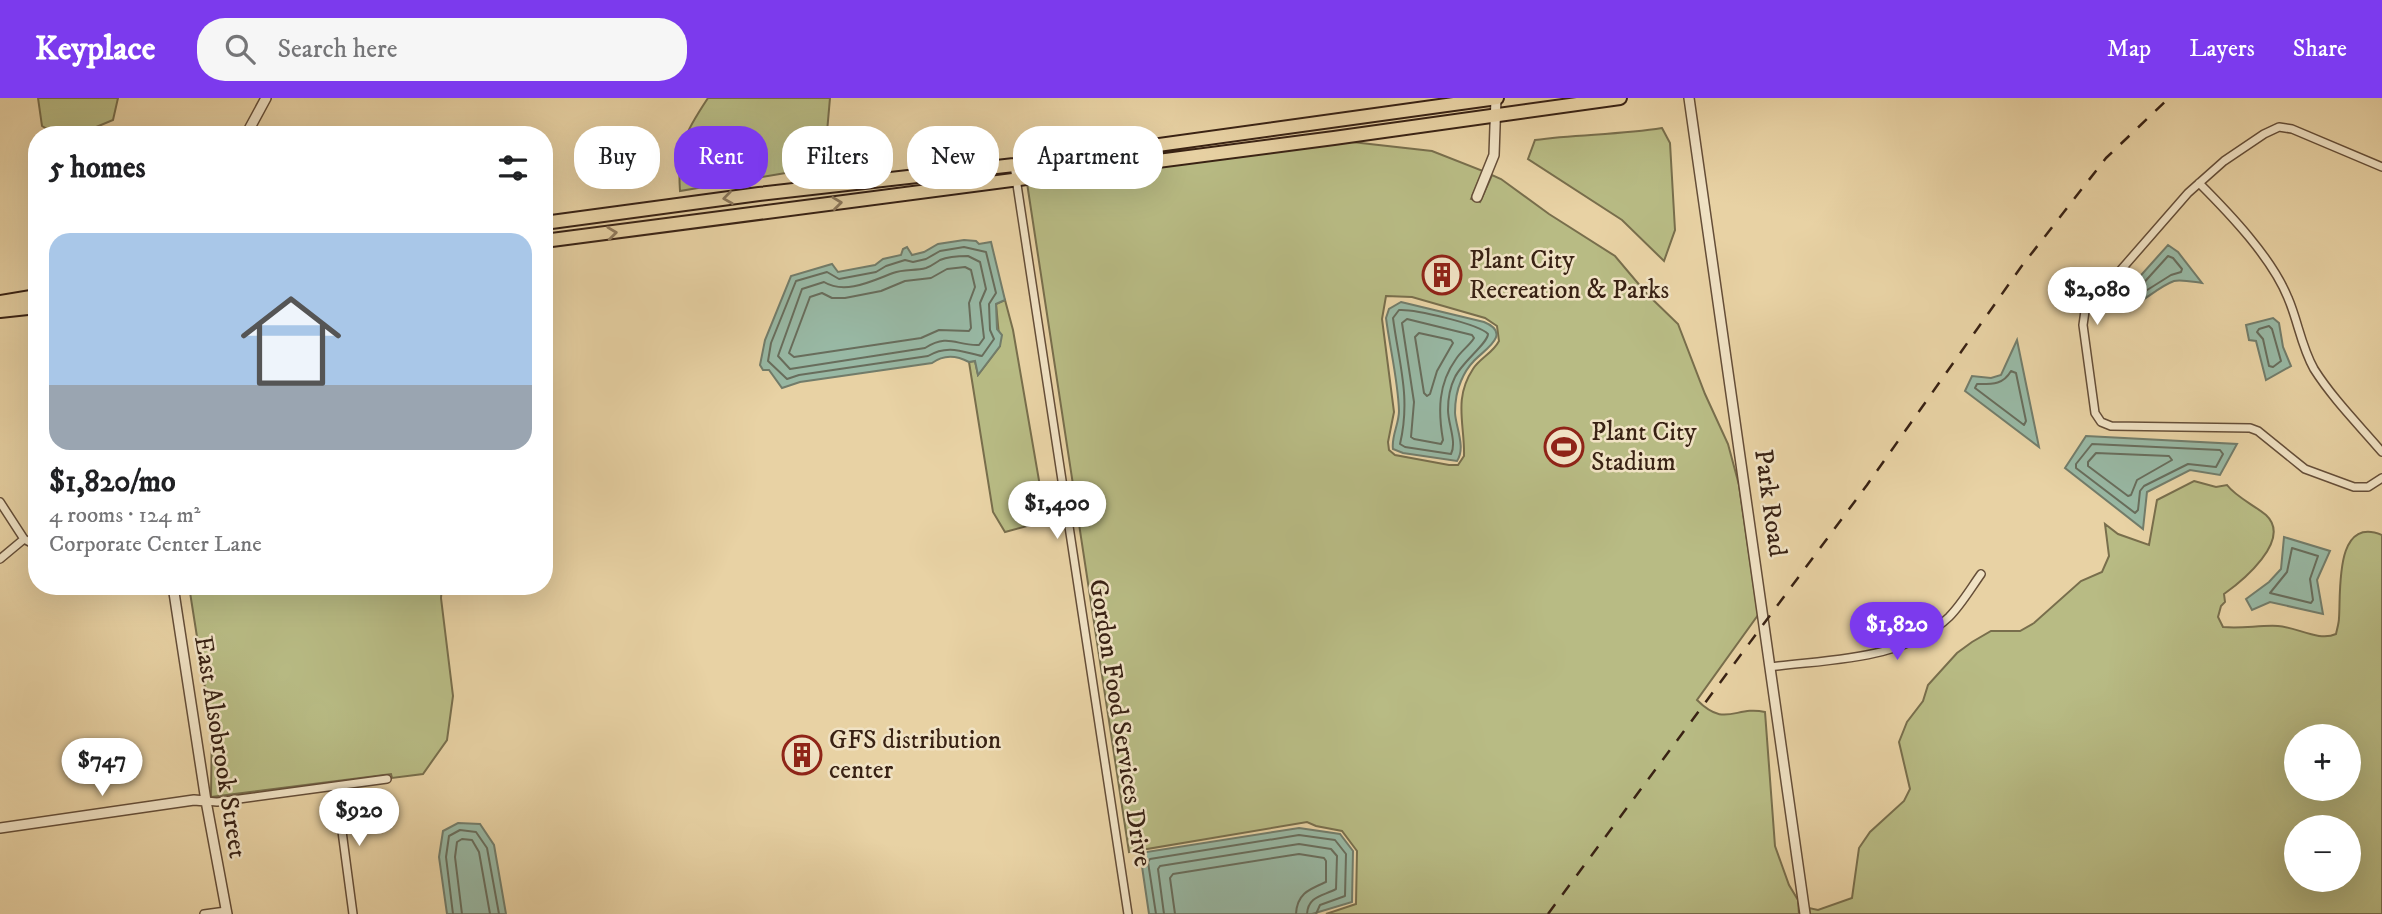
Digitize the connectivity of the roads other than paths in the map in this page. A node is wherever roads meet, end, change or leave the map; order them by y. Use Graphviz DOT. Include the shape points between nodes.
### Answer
graph roads {
  1 [pos="266,98"];
  2 [pos="1580,98"];
  3 [pos="1620,98"];
  4 [pos="1689,98"];
  5 [pos="1496,104"];
  6 [pos="1568,105"];
  7 [pos="1348,119"];
  8 [pos="251,126"];
  9 [pos="1163,145"];
  10 [pos="1163,155"];
  11 [pos="1163,159"];
  12 [pos="1013,165"];
  13 [pos="2382,167"];
  14 [pos="2199,183"];
  15 [pos="940,189"];
  16 [pos="1018,189"];
  17 [pos="1477,197"];
  18 [pos="553,222"];
  19 [pos="553,240"];
  20 [pos="28,293"];
  21 [pos="0,295"];
  22 [pos="28,295"];
  23 [pos="0,302"];
  24 [pos="28,308"];
  25 [pos="0,312"];
  26 [pos="2382,453"];
  27 [pos="2382,478"];
  28 [pos="0,502"];
  29 [pos="24,539"];
  30 [pos="28,541"];
  31 [pos="0,559"];
  32 [pos="1981,574"];
  33 [pos="174,595"];
  34 [pos="1770,667"];
  35 [pos="387,779"];
  36 [pos="336,786"];
  37 [pos="206,801"];
  38 [pos="0,828"];
  39 [pos="227,912"];
  40 [pos="204,914"];
  41 [pos="353,914"];
  42 [pos="1128,914"];
  43 [pos="1804,914"];
  1 -- 8 [label="street"];
  2 -- 6 [label="main road"];
  3 -- 6 [label="main road"];
  4 -- 34 [label="street, Park Road"];
  5 -- 6 [label="main road"];
  5 -- 7 [label="main road"];
  5 -- 11 [label="main road" via="1366,133"];
  5 -- 17 [label="street" via="1494,155"];
  7 -- 9 [label="main road"];
  7 -- 10 [label="main road" via="1329,132"];
  12 -- 18 [label="main road, one-way"];
  13 -- 14 [label="street" via="2279,127 2224,161"];
  14 -- 26 [label="street" via="2242,228 2279,281 2312,366"];
  14 -- 27 [label="street" via="2085,311 2082,325 2095,413 2111,426 2250,428 2305,469 2354,487 2368,487"];
  19 -- 15 [label="main road, one-way"];
  16 -- 42 [label="street, Gordon Food Services Drive"];
  20 -- 21 [label="main road"];
  22 -- 23 [label="main road"];
  24 -- 25 [label="main road"];
  28 -- 29 [label="street"];
  29 -- 30 [label="street"];
  29 -- 31 [label="street"];
  32 -- 34 [label="street" via="1950,616 1909,643 1878,653"];
  33 -- 37 [label="street, East Alsobrook Street"];
  34 -- 43 [label="street, Park Road"];
  35 -- 36 [label="street"];
  36 -- 37 [label="street"];
  36 -- 41 [label="street"];
  37 -- 38 [label="street"];
  37 -- 39 [label="street, East Alsobrook Street"];
  39 -- 40 [label="street"];
}
